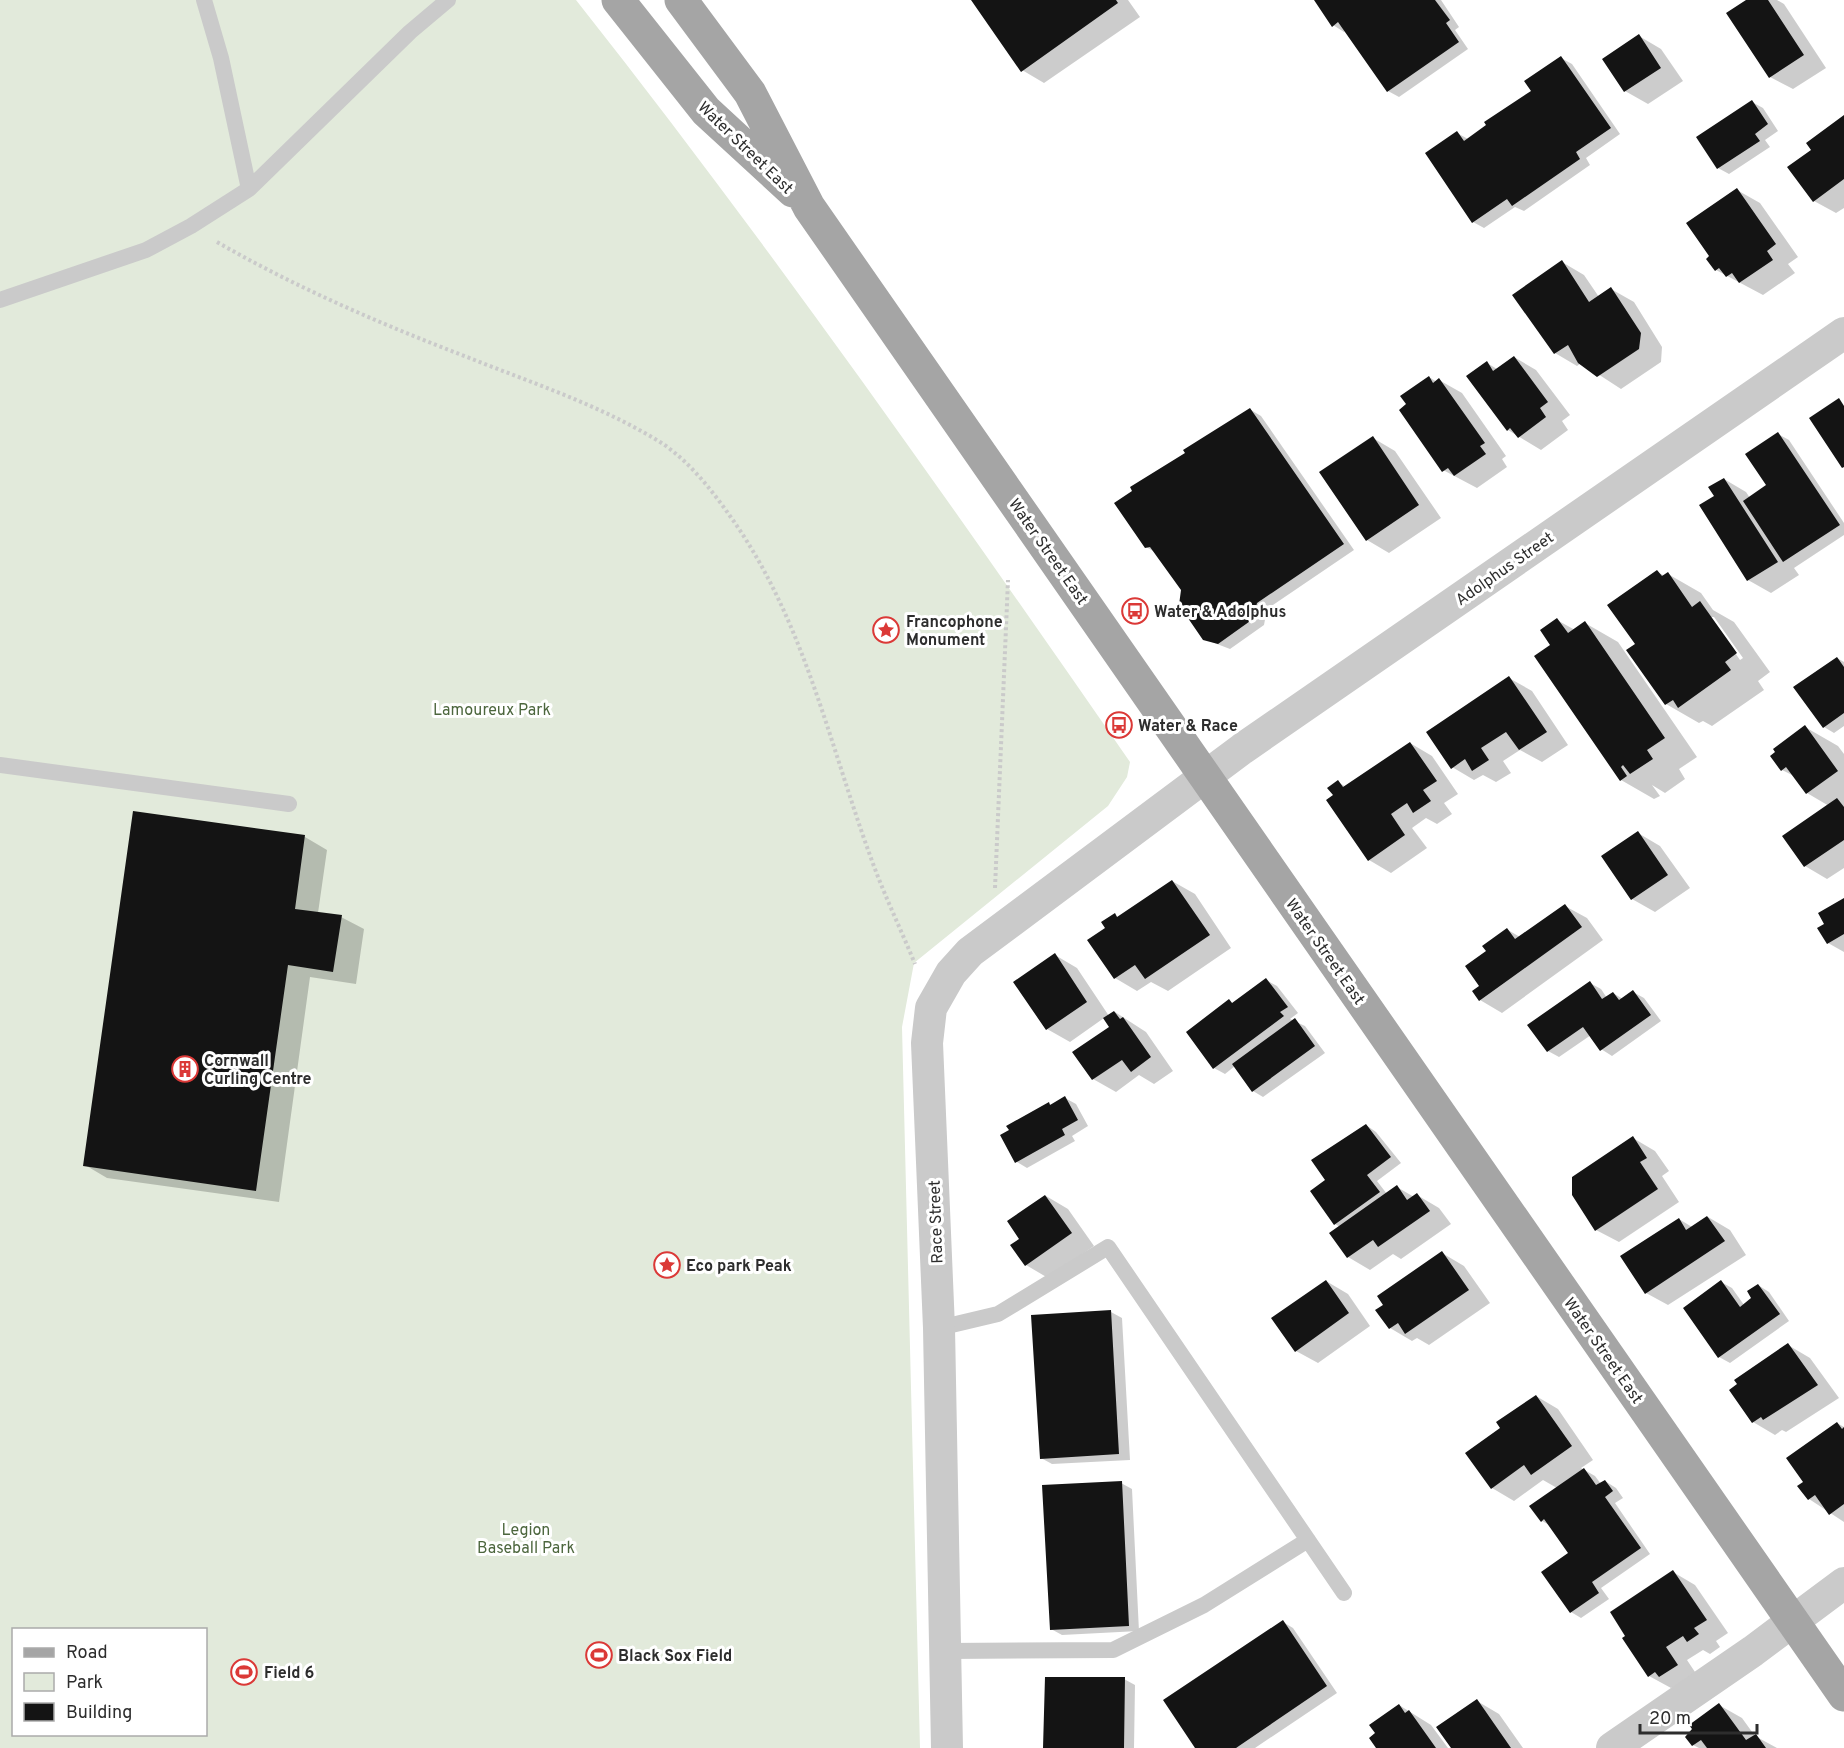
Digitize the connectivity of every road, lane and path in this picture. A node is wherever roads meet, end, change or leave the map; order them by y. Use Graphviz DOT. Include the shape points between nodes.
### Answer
graph roads {
  1 [pos="204,0"];
  2 [pos="448,0"];
  3 [pos="618,0"];
  4 [pos="681,0"];
  5 [pos="249,189"];
  6 [pos="809,207"];
  7 [pos="191,226"];
  8 [pos="0,300"];
  9 [pos="1844,333"];
  10 [pos="1008,580"];
  11 [pos="0,765"];
  12 [pos="1205,777"];
  13 [pos="289,804"];
  14 [pos="1166,808"];
  15 [pos="993,933"];
  16 [pos="931,1008"];
  17 [pos="939,1328"];
  18 [pos="1308,1539"];
  19 [pos="1844,1583"];
  20 [pos="1344,1593"];
  21 [pos="1793,1621"];
  22 [pos="945,1651"];
  23 [pos="1844,1695"];
  24 [pos="947,1748"];
  25 [pos="1611,1748"];
  1 -- 5 [label="lane" via="221,58"];
  2 -- 5 [label="lane"];
  3 -- 6 [label="main road, Water Street East" via="706,111"];
  4 -- 6 [label="main road, Water Street East" via="750,93"];
  5 -- 7 [label="lane"];
  6 -- 12 [label="main road, Water Street East"];
  7 -- 8 [label="lane" via="146,250"];
  7 -- 16 [label="path" via="308,291 609,413 662,444 705,483 772,583 795,635 830,728 875,869"];
  9 -- 12 [label="street, Adolphus Street"];
  10 -- 15 [label="path"];
  11 -- 13 [label="lane"];
  12 -- 14 [label="street, Adolphus Street"];
  12 -- 21 [label="main road, Water Street East"];
  14 -- 15 [label="street, Race Street"];
  15 -- 16 [label="street, Race Street" via="951,973"];
  16 -- 17 [label="street, Race Street" via="927,1043"];
  17 -- 18 [label="lane" via="998,1314 1107,1247"];
  17 -- 22 [label="street, Race Street"];
  18 -- 20 [label="lane"];
  18 -- 22 [label="lane" via="1204,1605 1113,1650"];
  19 -- 21 [label="street"];
  21 -- 23 [label="main road, Water Street East"];
  21 -- 25 [label="street"];
  22 -- 24 [label="street, Race Street"];
}
